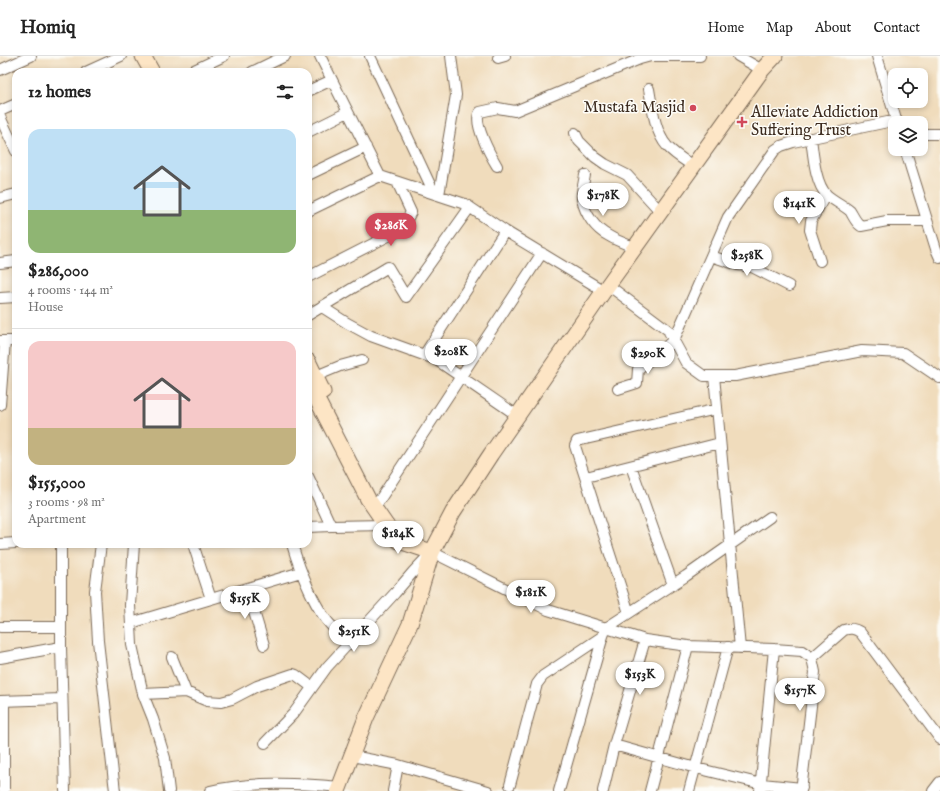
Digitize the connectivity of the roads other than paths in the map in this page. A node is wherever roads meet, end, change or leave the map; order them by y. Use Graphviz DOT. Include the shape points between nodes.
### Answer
graph roads {
  1 [pos="31,56"];
  2 [pos="120,56"];
  3 [pos="144,56"];
  4 [pos="155,56"];
  5 [pos="224,56"];
  6 [pos="285,56"];
  7 [pos="320,56"];
  8 [pos="370,56"];
  9 [pos="451,56"];
  10 [pos="655,56"];
  11 [pos="660,56"];
  12 [pos="700,56"];
  13 [pos="738,56"];
  14 [pos="775,56"];
  15 [pos="877,56"];
  16 [pos="94,68"];
  17 [pos="150,68"];
  18 [pos="161,68"];
  19 [pos="198,68"];
  20 [pos="260,68"];
  21 [pos="0,70"];
  22 [pos="762,70"];
  23 [pos="332,80"];
  24 [pos="312,89"];
  25 [pos="649,89"];
  26 [pos="12,106"];
  27 [pos="0,111"];
  28 [pos="348,112"];
  29 [pos="895,116"];
  30 [pos="0,117"];
  31 [pos="888,124"];
  32 [pos="312,130"];
  33 [pos="576,134"];
  34 [pos="928,134"];
  35 [pos="940,134"];
  36 [pos="811,138"];
  37 [pos="12,141"];
  38 [pos="0,144"];
  39 [pos="12,145"];
  40 [pos="366,147"];
  41 [pos="907,156"];
  42 [pos="497,166"];
  43 [pos="693,166"];
  44 [pos="312,173"];
  45 [pos="586,175"];
  46 [pos="380,176"];
  47 [pos="397,182"];
  48 [pos="436,194"];
  49 [pos="826,194"];
  50 [pos="12,195"];
  51 [pos="0,198"];
  52 [pos="470,208"];
  53 [pos="312,209"];
  54 [pos="660,212"];
  55 [pos="927,221"];
  56 [pos="505,231"];
  57 [pos="634,247"];
  58 [pos="542,253"];
  59 [pos="711,256"];
  60 [pos="940,258"];
  61 [pos="820,261"];
  62 [pos="12,262"];
  63 [pos="0,263"];
  64 [pos="312,275"];
  65 [pos="789,286"];
  66 [pos="606,288"];
  67 [pos="12,297"];
  68 [pos="0,298"];
  69 [pos="322,307"];
  70 [pos="312,313"];
  71 [pos="12,340"];
  72 [pos="674,340"];
  73 [pos="2,341"];
  74 [pos="424,355"];
  75 [pos="362,360"];
  76 [pos="714,376"];
  77 [pos="461,377"];
  78 [pos="940,378"];
  79 [pos="312,379"];
  80 [pos="618,389"];
  81 [pos="0,405"];
  82 [pos="717,409"];
  83 [pos="518,416"];
  84 [pos="720,444"];
  85 [pos="631,466"];
  86 [pos="586,477"];
  87 [pos="312,485"];
  88 [pos="377,504"];
  89 [pos="770,517"];
  90 [pos="386,525"];
  91 [pos="331,526"];
  92 [pos="312,527"];
  93 [pos="0,544"];
  94 [pos="12,544"];
  95 [pos="730,545"];
  96 [pos="61,548"];
  97 [pos="100,548"];
  98 [pos="134,548"];
  99 [pos="194,548"];
  100 [pos="293,548"];
  101 [pos="432,552"];
  102 [pos="301,572"];
  103 [pos="673,585"];
  104 [pos="244,589"];
  105 [pos="211,599"];
  106 [pos="628,613"];
  107 [pos="131,623"];
  108 [pos="60,627"];
  109 [pos="0,628"];
  110 [pos="604,632"];
  111 [pos="352,640"];
  112 [pos="645,640"];
  113 [pos="264,645"];
  114 [pos="688,646"];
  115 [pos="61,647"];
  116 [pos="728,647"];
  117 [pos="740,648"];
  118 [pos="774,649"];
  119 [pos="172,657"];
  120 [pos="0,658"];
  121 [pos="812,658"];
  122 [pos="312,688"];
  123 [pos="186,692"];
  124 [pos="143,694"];
  125 [pos="62,699"];
  126 [pos="2,702"];
  127 [pos="940,738"];
  128 [pos="265,743"];
  129 [pos="614,746"];
  130 [pos="352,756"];
  131 [pos="658,758"];
  132 [pos="398,765"];
  133 [pos="2,768"];
  134 [pos="696,768"];
  135 [pos="510,785"];
  136 [pos="761,787"];
  137 [pos="339,789"];
  138 [pos="801,789"];
  139 [pos="4,791"];
  140 [pos="65,791"];
  141 [pos="114,791"];
  142 [pos="169,791"];
  143 [pos="210,791"];
  144 [pos="393,791"];
  145 [pos="488,791"];
  146 [pos="559,791"];
  147 [pos="603,791"];
  148 [pos="650,791"];
  149 [pos="689,791"];
  1 -- 21 [label="street"];
  2 -- 16 [label="street"];
  3 -- 17 [label="street"];
  4 -- 18 [label="street"];
  5 -- 19 [label="street"];
  6 -- 20 [label="street"];
  7 -- 23 [label="street"];
  8 -- 48 [label="street"];
  9 -- 48 [label="street" via="456,95"];
  10 -- 11 [label="street"];
  10 -- 42 [label="street" via="640,59 515,111 498,108 480,112 478,117 482,137"];
  11 -- 12 [label="street"];
  13 -- 22 [label="street"];
  14 -- 22 [label="street"];
  15 -- 29 [label="street"];
  22 -- 43 [label="street"];
  23 -- 24 [label="street"];
  23 -- 28 [label="street"];
  25 -- 43 [label="street" via="662,140"];
  26 -- 27 [label="street"];
  28 -- 32 [label="street"];
  28 -- 40 [label="street"];
  30 -- 37 [label="street"];
  31 -- 36 [label="street"];
  33 -- 54 [label="street" via="579,141 595,157 627,175"];
  34 -- 35 [label="street"];
  36 -- 49 [label="street" via="820,185"];
  36 -- 59 [label="street" via="775,150 728,217"];
  38 -- 39 [label="street"];
  40 -- 44 [label="street"];
  40 -- 46 [label="street"];
  41 -- 55 [label="street"];
  43 -- 54 [label="street"];
  45 -- 57 [label="street" via="582,198 585,210 592,221 608,236"];
  46 -- 47 [label="street"];
  46 -- 53 [label="street"];
  47 -- 48 [label="street"];
  47 -- 64 [label="street" via="411,212 402,229"];
  48 -- 52 [label="street"];
  49 -- 55 [label="street" via="850,211 861,226 887,221"];
  49 -- 61 [label="street" via="810,226"];
  50 -- 51 [label="street"];
  52 -- 56 [label="street"];
  52 -- 69 [label="street" via="406,297 388,267"];
  54 -- 57 [label="street"];
  55 -- 60 [label="street"];
  56 -- 58 [label="street"];
  56 -- 74 [label="street"];
  57 -- 66 [label="street"];
  58 -- 66 [label="street"];
  58 -- 77 [label="street"];
  59 -- 65 [label="street" via="752,267"];
  59 -- 72 [label="street"];
  62 -- 63 [label="street"];
  66 -- 72 [label="street" via="668,330"];
  66 -- 83 [label="street"];
  67 -- 68 [label="street"];
  69 -- 70 [label="street"];
  69 -- 74 [label="street" via="371,336"];
  71 -- 73 [label="street"];
  72 -- 76 [label="street" via="686,363 704,376"];
  72 -- 80 [label="street" via="638,369 637,383"];
  73 -- 81 [label="street"];
  74 -- 77 [label="street" via="435,359"];
  75 -- 79 [label="street" via="340,366"];
  76 -- 78 [label="street" via="735,376 862,351 903,353"];
  76 -- 82 [label="street"];
  77 -- 83 [label="street"];
  77 -- 88 [label="street"];
  79 -- 88 [label="street"];
  79 -- 90 [label="street" via="368,499"];
  82 -- 84 [label="street"];
  82 -- 86 [label="street" via="577,441 575,446"];
  83 -- 101 [label="street" via="453,512"];
  84 -- 85 [label="street"];
  84 -- 95 [label="street"];
  85 -- 86 [label="street"];
  85 -- 103 [label="street"];
  86 -- 106 [label="street"];
  87 -- 91 [label="street"];
  88 -- 90 [label="street"];
  89 -- 95 [label="street"];
  90 -- 91 [label="street"];
  90 -- 101 [label="street" via="399,541"];
  91 -- 92 [label="street"];
  93 -- 94 [label="street"];
  95 -- 103 [label="street"];
  95 -- 117 [label="street"];
  96 -- 108 [label="street"];
  97 -- 141 [label="street" via="95,591"];
  98 -- 107 [label="street"];
  99 -- 105 [label="street"];
  100 -- 102 [label="street"];
  101 -- 110 [label="street" via="548,610"];
  101 -- 111 [label="street"];
  101 -- 130 [label="street" via="410,624 366,718"];
  102 -- 104 [label="street"];
  102 -- 111 [label="street" via="321,612 335,630"];
  103 -- 106 [label="street"];
  104 -- 105 [label="street"];
  104 -- 113 [label="street" via="256,615"];
  105 -- 107 [label="street"];
  106 -- 110 [label="street"];
  107 -- 124 [label="street" via="132,645"];
  108 -- 109 [label="street"];
  108 -- 115 [label="street"];
  110 -- 112 [label="street"];
  110 -- 135 [label="street" via="543,676 537,684"];
  110 -- 146 [label="street"];
  111 -- 122 [label="street"];
  112 -- 114 [label="street"];
  112 -- 129 [label="street"];
  114 -- 116 [label="street"];
  114 -- 131 [label="street"];
  115 -- 120 [label="street"];
  115 -- 125 [label="street"];
  116 -- 117 [label="street"];
  116 -- 134 [label="street"];
  117 -- 118 [label="street"];
  118 -- 121 [label="street" via="802,651"];
  118 -- 136 [label="street"];
  119 -- 123 [label="street"];
  121 -- 127 [label="street" via="844,630 856,629"];
  121 -- 138 [label="street" via="815,672"];
  122 -- 123 [label="street" via="293,674 221,702 207,701"];
  122 -- 128 [label="street"];
  123 -- 124 [label="street"];
  124 -- 142 [label="street" via="165,758"];
  125 -- 126 [label="street"];
  125 -- 140 [label="street"];
  126 -- 133 [label="street"];
  129 -- 131 [label="street"];
  129 -- 147 [label="street"];
  130 -- 132 [label="street"];
  130 -- 137 [label="street"];
  131 -- 134 [label="street"];
  131 -- 148 [label="street"];
  132 -- 144 [label="street"];
  132 -- 145 [label="street"];
  133 -- 139 [label="street"];
  134 -- 136 [label="street"];
  134 -- 149 [label="street"];
  136 -- 138 [label="street"];
  137 -- 143 [label="street" via="307,784 260,784"];
}
